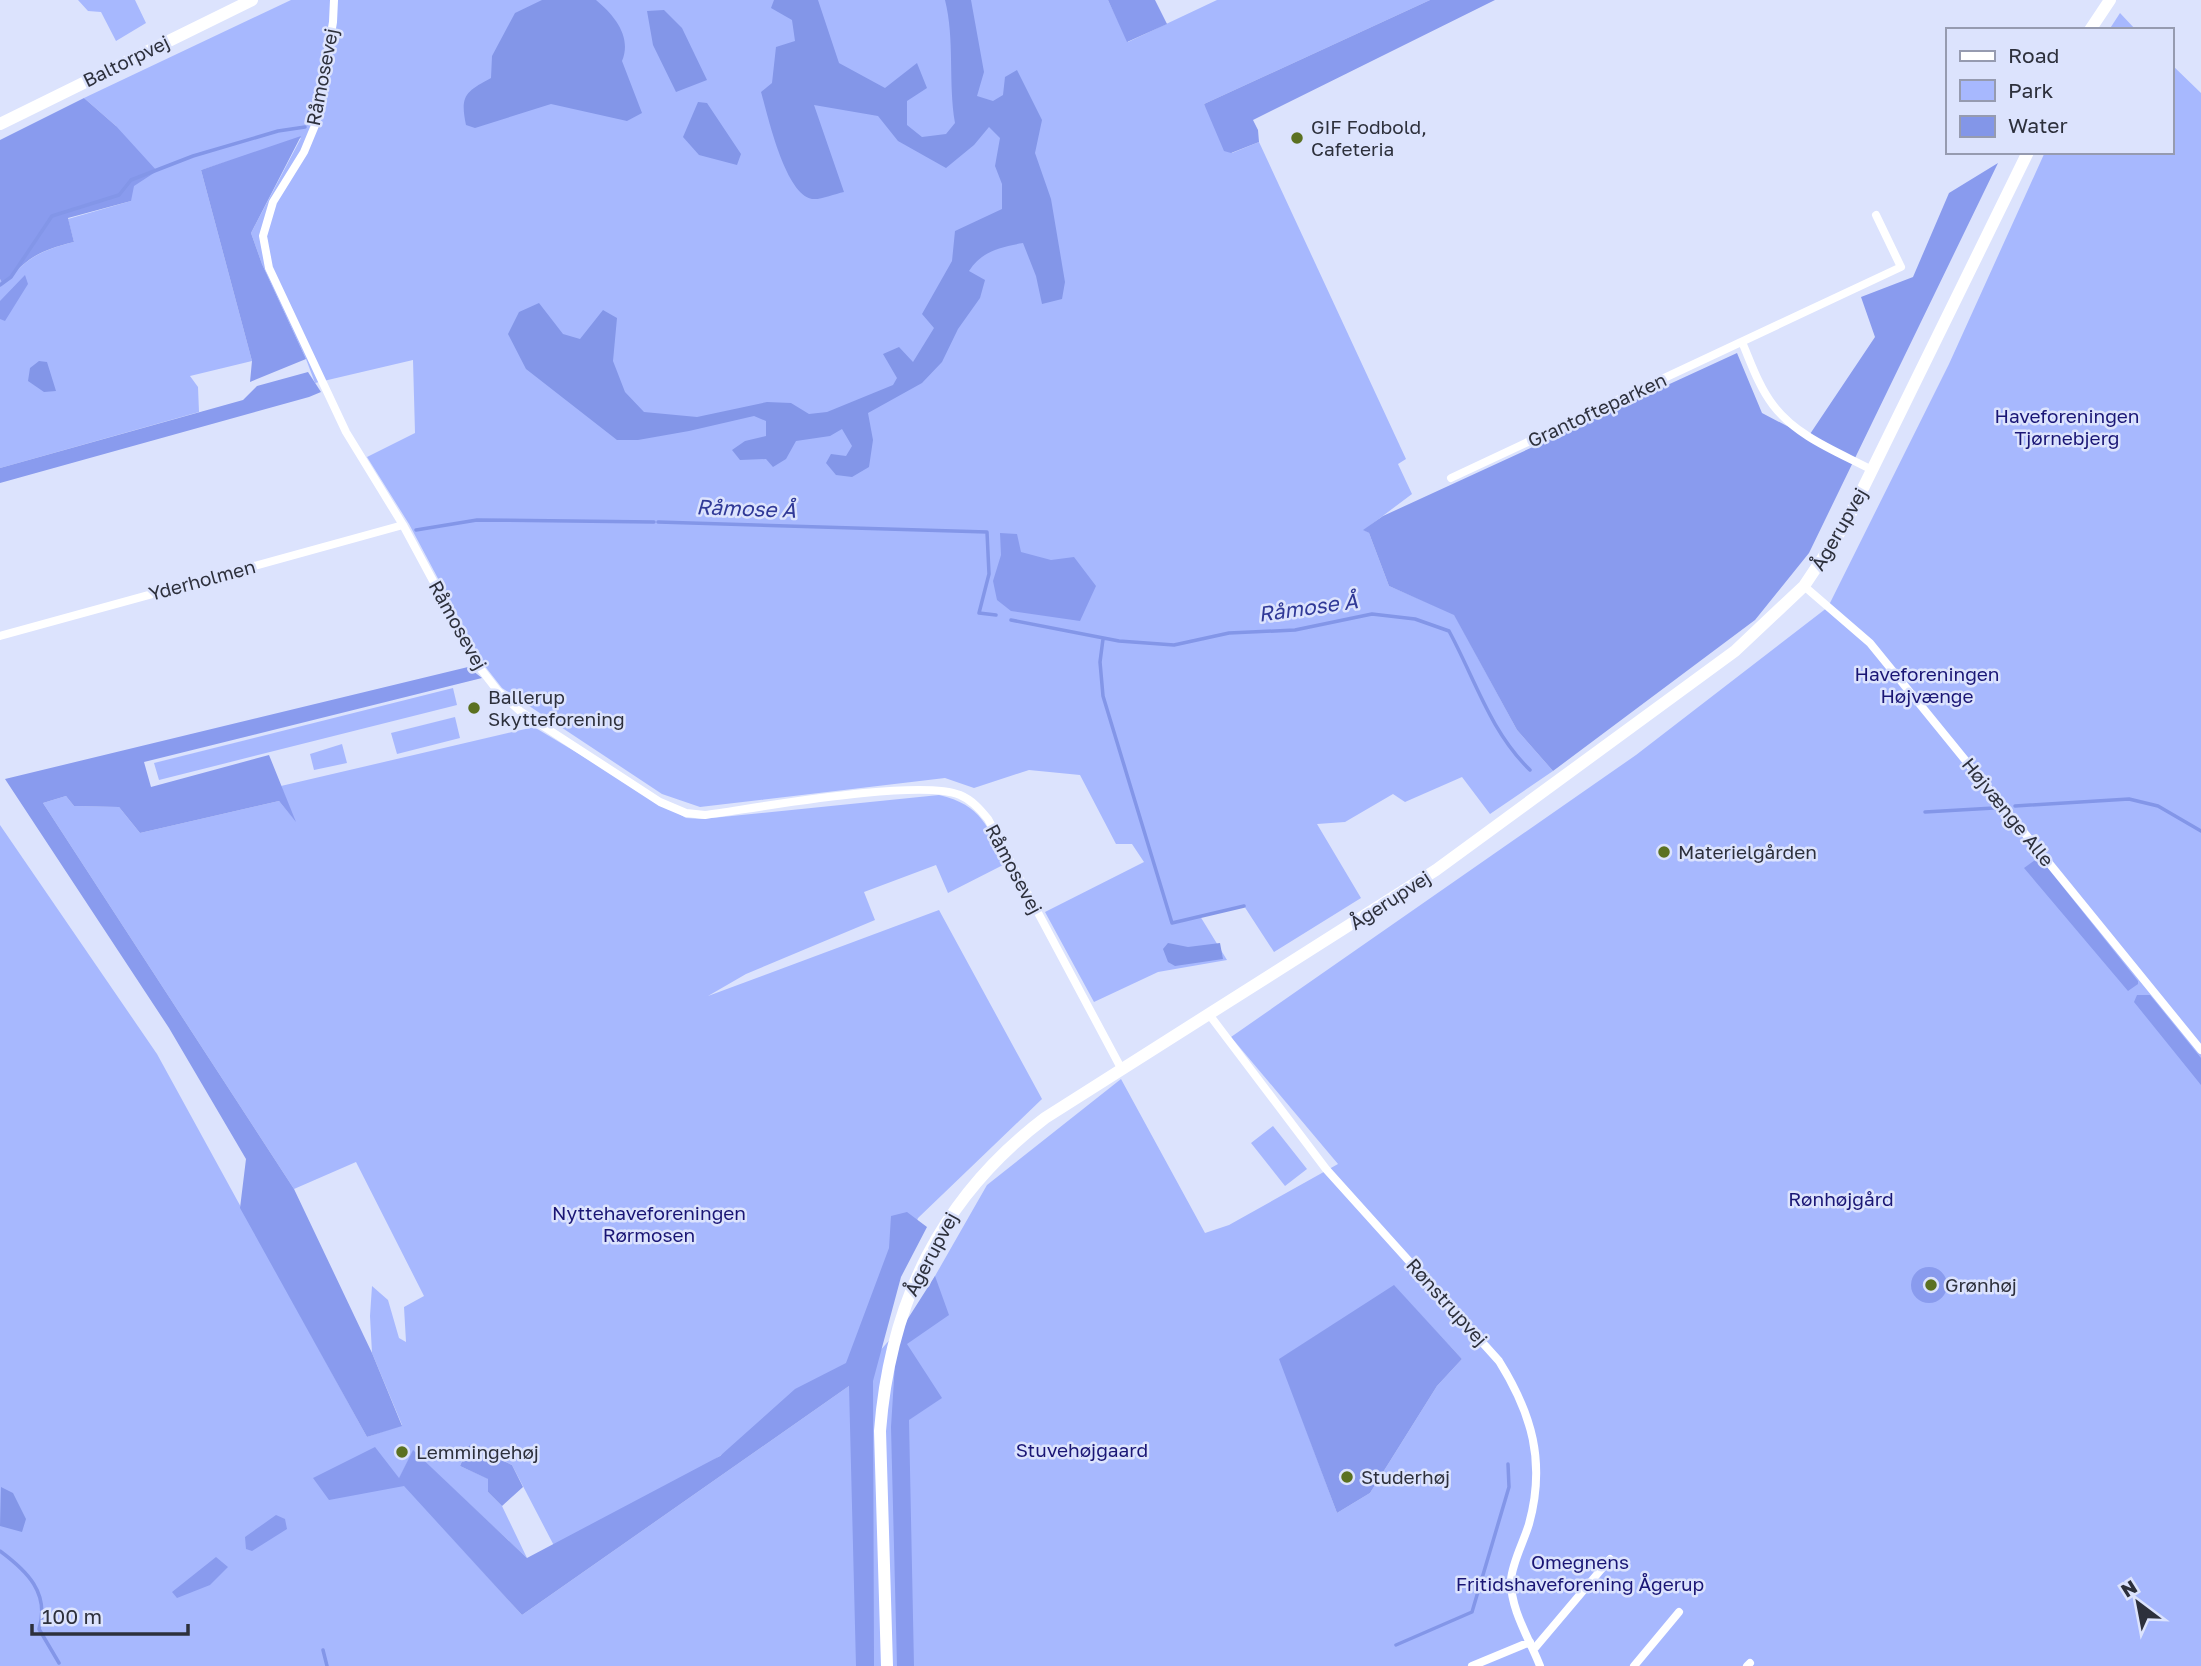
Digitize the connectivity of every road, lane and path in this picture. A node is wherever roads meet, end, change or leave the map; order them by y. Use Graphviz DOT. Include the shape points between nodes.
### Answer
graph roads {
  1 [pos="252,0"];
  2 [pos="334,0"];
  3 [pos="2109,0"];
  4 [pos="2091,28"];
  5 [pos="0,124"];
  6 [pos="2027,154"];
  7 [pos="1876,215"];
  8 [pos="1742,342"];
  9 [pos="1872,470"];
  10 [pos="1451,478"];
  11 [pos="403,525"];
  12 [pos="1804,586"];
  13 [pos="0,635"];
  14 [pos="1208,1013"];
  15 [pos="2201,1050"];
  16 [pos="1121,1068"];
  17 [pos="1611,1559"];
  18 [pos="1679,1612"];
  19 [pos="1532,1646"];
  20 [pos="887,1666"];
  21 [pos="1472,1666"];
  22 [pos="1540,1666"];
  23 [pos="1634,1666"];
  1 -- 5 [label="street, Baltorpvej"];
  2 -- 11 [label="street, Råmosevej" via="316,123 274,202 263,236 269,268 346,432"];
  3 -- 4 [label="street"];
  6 -- 9 [label="street, Ågerupvej"];
  7 -- 8 [label="street, Grantofteparken" via="1901,267"];
  8 -- 9 [label="street" via="1761,386 1791,425"];
  8 -- 10 [label="street, Grantofteparken"];
  9 -- 12 [label="street, Ågerupvej" via="1846,523"];
  11 -- 13 [label="street, Yderholmen"];
  11 -- 16 [label="street, Råmosevej" via="480,668 497,690 520,711 660,802 705,815 896,791 940,790 975,803 988,819"];
  12 -- 14 [label="street, Ågerupvej" via="1735,651 1436,870"];
  12 -- 15 [label="street, Højvænge Alle" via="1870,643"];
  14 -- 16 [label="street, Ågerupvej"];
  14 -- 19 [label="street, Rønstrupvej" via="1312,1152 1499,1361 1521,1396 1532,1429 1535,1502 1511,1577 1512,1595"];
  16 -- 20 [label="street, Ågerupvej" via="1014,1141 964,1196 919,1270 891,1348 883,1393 880,1431"];
  17 -- 19 [label="street"];
  18 -- 23 [label="street"];
  19 -- 21 [label="street"];
  19 -- 22 [label="street, Rønstrupvej"];
}
